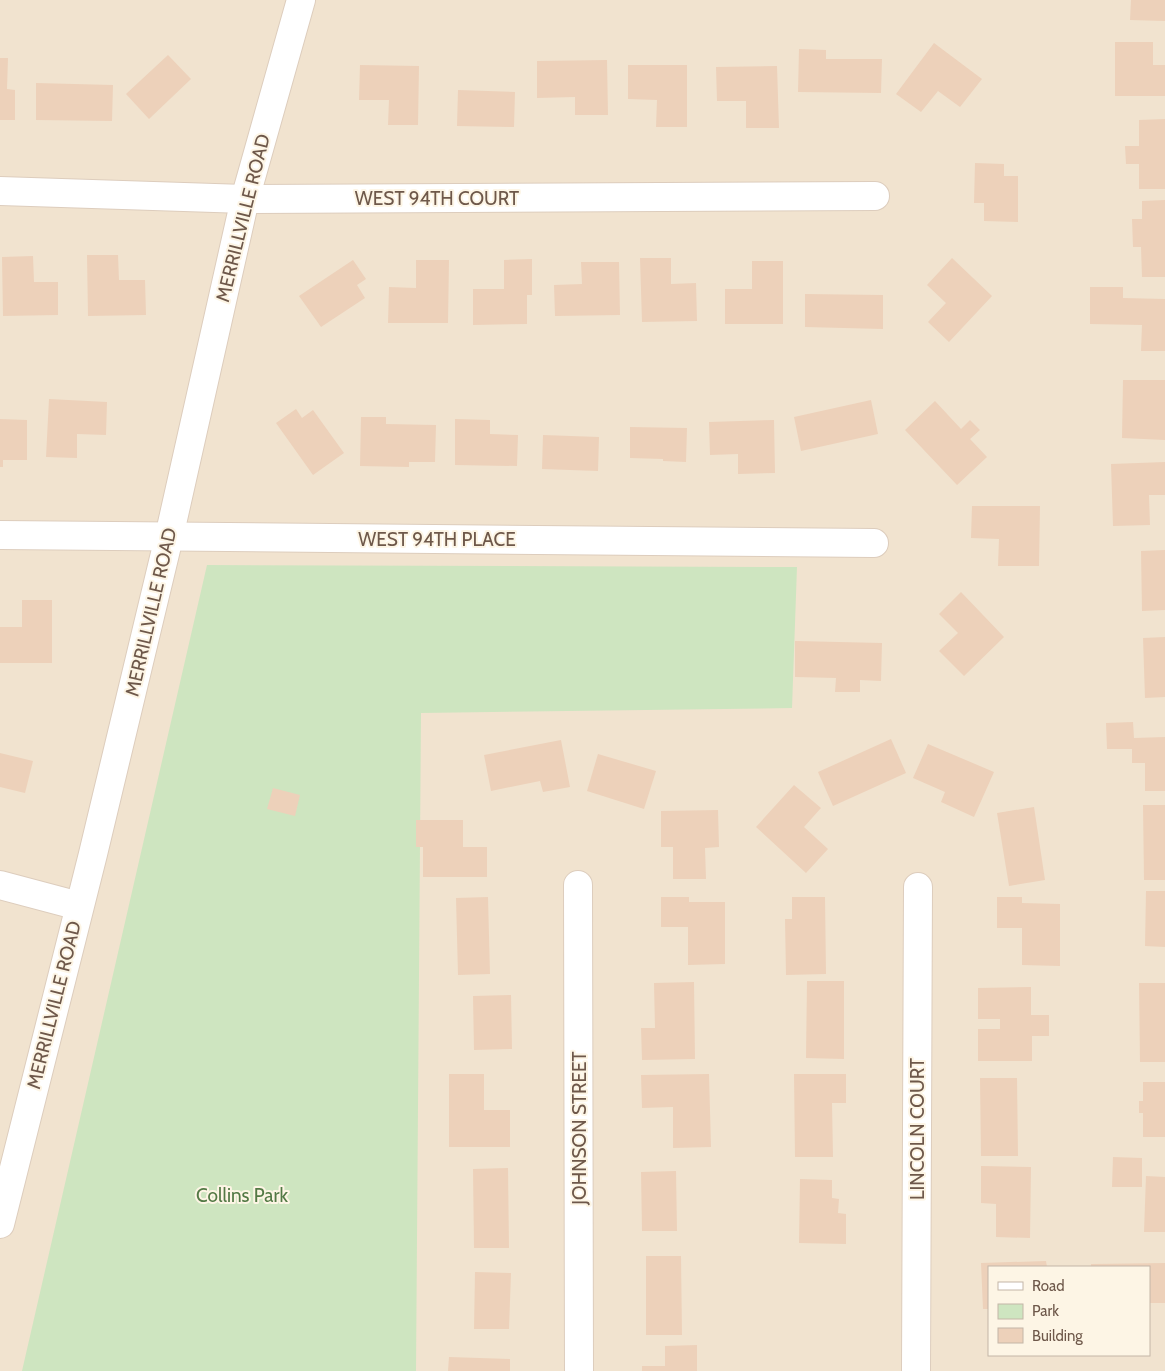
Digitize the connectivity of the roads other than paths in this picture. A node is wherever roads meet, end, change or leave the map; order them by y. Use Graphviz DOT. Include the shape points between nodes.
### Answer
graph roads {
  1 [pos="300,0"];
  2 [pos="0,192"];
  3 [pos="875,196"];
  4 [pos="245,198"];
  5 [pos="0,535"];
  6 [pos="169,537"];
  7 [pos="874,543"];
  8 [pos="0,885"];
  9 [pos="578,885"];
  10 [pos="918,887"];
  11 [pos="79,906"];
  12 [pos="0,1224"];
  13 [pos="579,1371"];
  14 [pos="916,1371"];
  1 -- 4 [label="street, MERRILLVILLE ROAD"];
  2 -- 4 [label="street, WEST 94TH COURT"];
  3 -- 4 [label="street, WEST 94TH COURT"];
  4 -- 6 [label="street, MERRILLVILLE ROAD"];
  5 -- 6 [label="street, WEST 94TH PLACE"];
  6 -- 7 [label="street, WEST 94TH PLACE"];
  6 -- 11 [label="street, MERRILLVILLE ROAD"];
  8 -- 11 [label="street"];
  9 -- 13 [label="street, JOHNSON STREET"];
  10 -- 14 [label="street, LINCOLN COURT"];
  11 -- 12 [label="street, MERRILLVILLE ROAD"];
}
